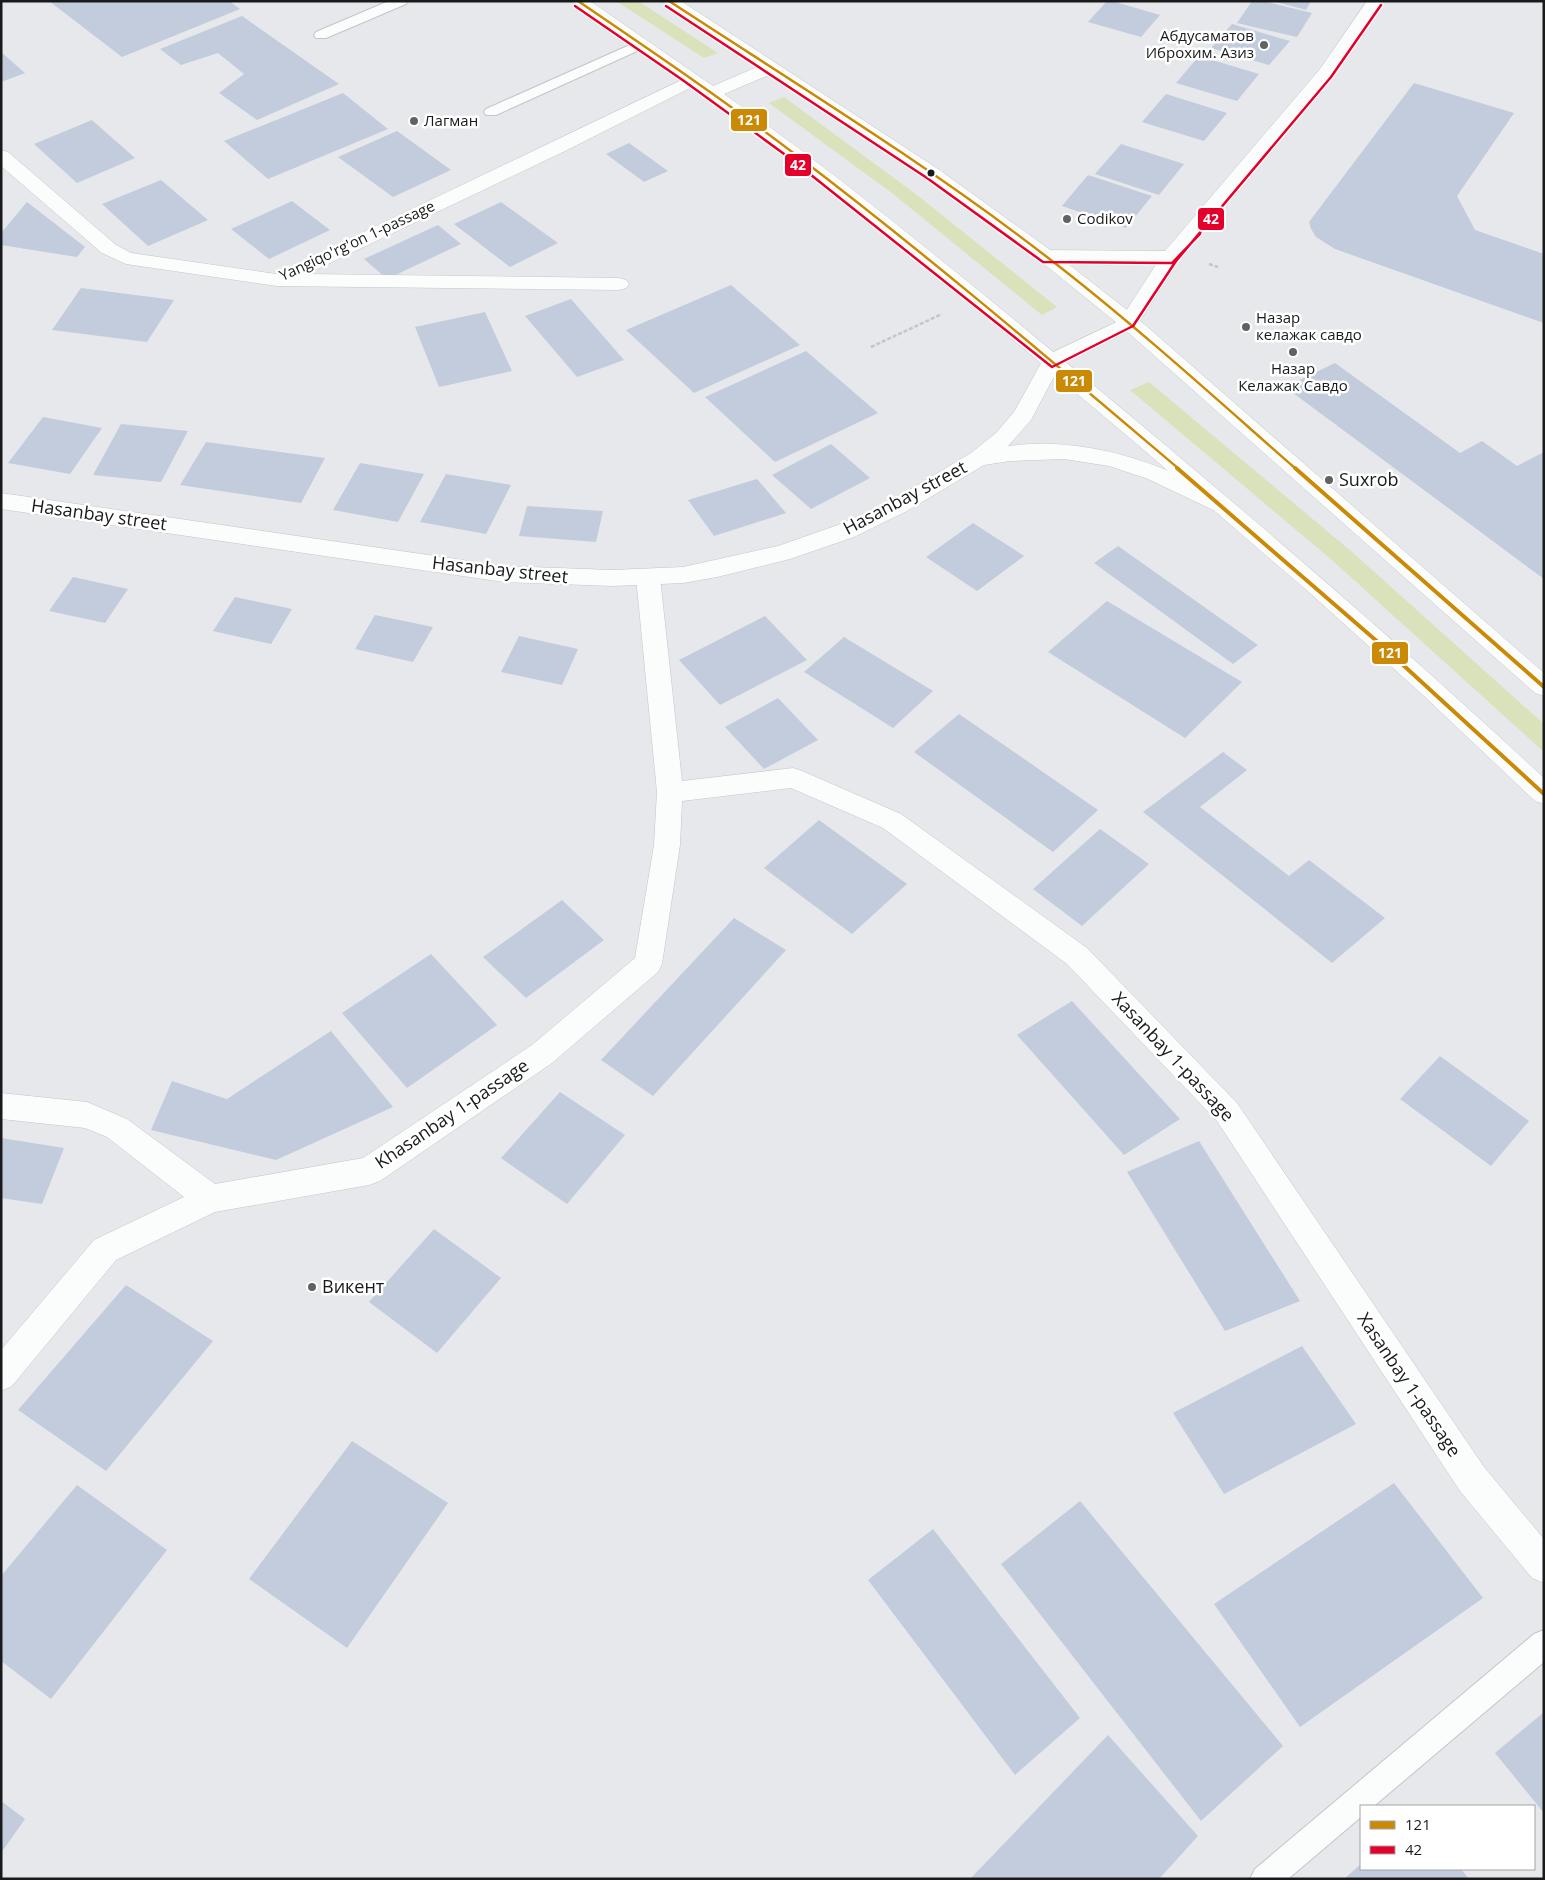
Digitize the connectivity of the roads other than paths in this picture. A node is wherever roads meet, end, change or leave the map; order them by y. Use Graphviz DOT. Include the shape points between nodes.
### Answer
graph roads {
  1 [pos="401,1"];
  2 [pos="578,1"];
  3 [pos="669,1"];
  4 [pos="1376,1"];
  5 [pos="321,35"];
  6 [pos="641,44"];
  7 [pos="770,68"];
  8 [pos="692,80"];
  9 [pos="711,93"];
  10 [pos="491,112"];
  11 [pos="1,156"];
  12 [pos="1046,256"];
  13 [pos="1171,257"];
  14 [pos="277,280"];
  15 [pos="619,284"];
  16 [pos="1129,322"];
  17 [pos="1052,361"];
  18 [pos="979,458"];
  19 [pos="1,500"];
  20 [pos="1229,509"];
  21 [pos="648,577"];
  22 [pos="1544,687"];
  23 [pos="670,792"];
  24 [pos="1544,794"];
  25 [pos="1,1106"];
  26 [pos="211,1199"];
  27 [pos="1,1375"];
  28 [pos="1544,1566"];
  29 [pos="1544,1644"];
  30 [pos="1265,1879"];
  1 -- 5 [label="lane"];
  2 -- 6 [label="main road"];
  3 -- 7 [label="main road"];
  4 -- 13 [label="main road" via="1326,73"];
  6 -- 8 [label="main road"];
  6 -- 10 [label="lane"];
  7 -- 9 [label="main road"];
  7 -- 12 [label="main road" via="931,173"];
  8 -- 9 [label="main road"];
  8 -- 14 [label="main road, Yangiqo'rg'on 1-passage"];
  9 -- 17 [label="main road" via="882,222"];
  11 -- 14 [label="main road, Yangiqo'rg'on 1-passage" via="109,250 126,258"];
  12 -- 13 [label="main road"];
  12 -- 16 [label="main road"];
  13 -- 16 [label="main road"];
  14 -- 15 [label="main road"];
  16 -- 17 [label="main road"];
  16 -- 22 [label="main road"];
  17 -- 18 [label="main road, Hasanbay street" via="1023,415 1004,438"];
  17 -- 20 [label="main road"];
  18 -- 20 [label="main road, Hasanbay street" via="1042,451 1102,458 1167,478"];
  18 -- 21 [label="main road, Hasanbay street" via="873,519 814,543 717,569"];
  19 -- 21 [label="main road, Hasanbay street" via="504,574"];
  20 -- 24 [label="main road"];
  21 -- 23 [label="main road, Khasanbay 1-passage"];
  23 -- 26 [label="main road, Khasanbay 1-passage" via="667,845 648,964 542,1054 369,1171"];
  23 -- 28 [label="main road, Xasanbay 1-passage" via="793,778 892,821 1077,956 1226,1112 1472,1479"];
  25 -- 26 [label="main road" via="87,1115 117,1128"];
  26 -- 27 [label="main road, Khasanbay 1-passage" via="105,1250"];
  29 -- 30 [label="lane"];
}
